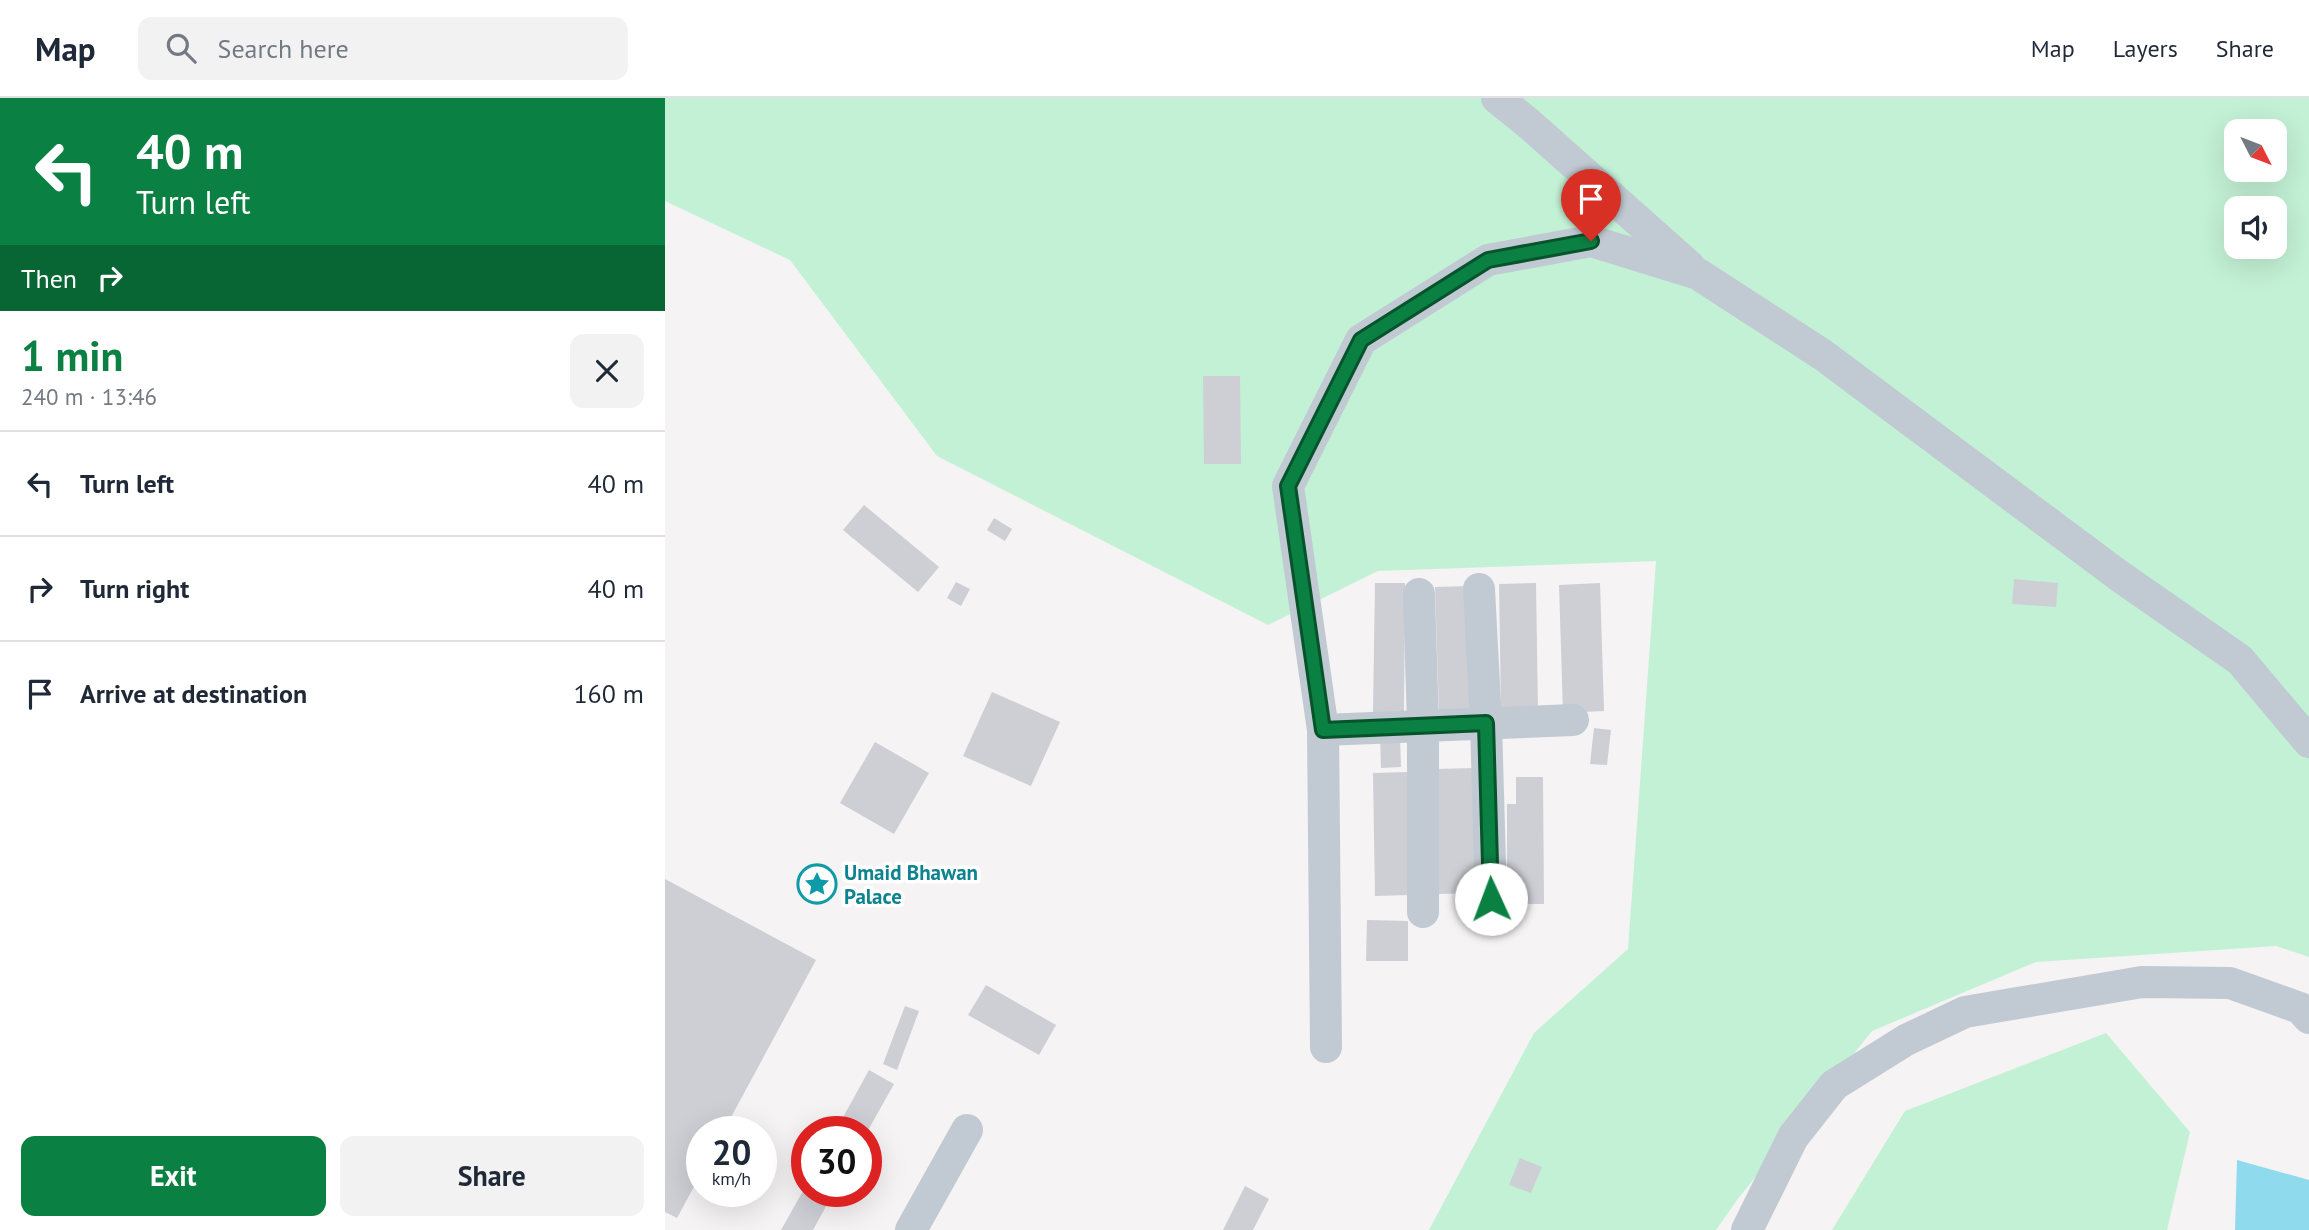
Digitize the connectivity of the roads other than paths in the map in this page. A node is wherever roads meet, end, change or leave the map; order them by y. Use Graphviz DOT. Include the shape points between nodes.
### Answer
graph roads {
  1 [pos="1497,98"];
  2 [pos="1698,274"];
  3 [pos="1479,589"];
  4 [pos="1419,594"];
  5 [pos="1573,720"];
  6 [pos="1486,723"];
  7 [pos="1423,724"];
  8 [pos="1323,730"];
  9 [pos="2309,742"];
  10 [pos="1491,899"];
  11 [pos="1423,912"];
  12 [pos="2309,1017"];
  13 [pos="1326,1047"];
  14 [pos="967,1130"];
  15 [pos="911,1230"];
  16 [pos="1747,1230"];
  1 -- 2 [label="street"];
  2 -- 8 [label="street" via="1591,241 1488,260 1361,340 1288,486"];
  2 -- 9 [label="street" via="1823,355 2240,660"];
  3 -- 6 [label="street"];
  4 -- 7 [label="street"];
  5 -- 6 [label="street"];
  6 -- 7 [label="street"];
  6 -- 10 [label="street"];
  7 -- 8 [label="street"];
  7 -- 11 [label="street"];
  8 -- 13 [label="street"];
  12 -- 16 [label="street" via="2300,1008 2230,983 2180,982 2142,982 1965,1012 1906,1040 1834,1085 1793,1137"];
  14 -- 15 [label="street"];
}
